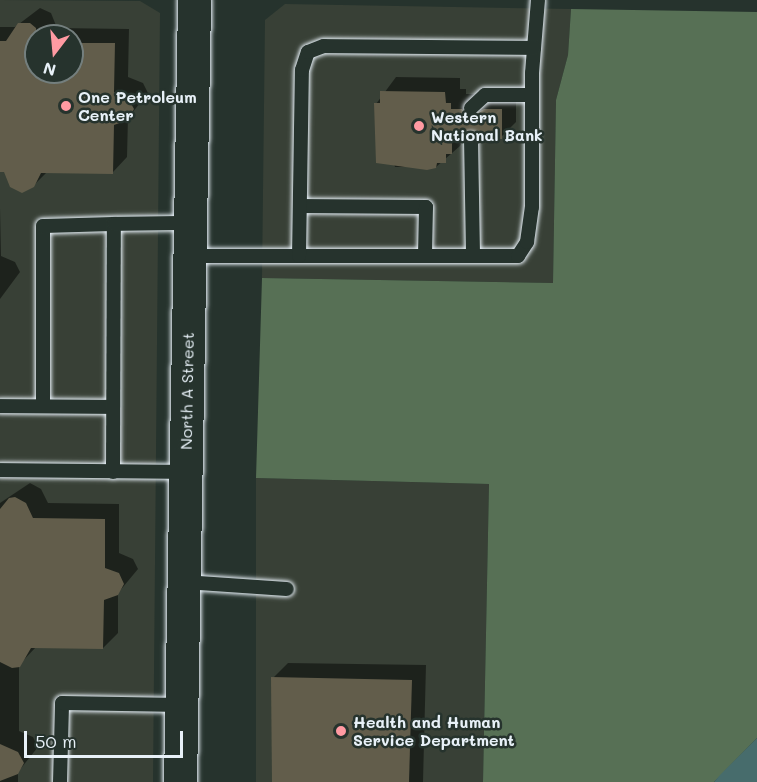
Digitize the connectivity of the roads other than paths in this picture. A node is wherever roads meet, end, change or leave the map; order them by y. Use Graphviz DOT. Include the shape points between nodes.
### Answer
graph roads {
  1 [pos="194,0"];
  2 [pos="538,0"];
  3 [pos="534,48"];
  4 [pos="532,95"];
  5 [pos="471,108"];
  6 [pos="471,139"];
  7 [pos="300,206"];
  8 [pos="190,223"];
  9 [pos="114,225"];
  10 [pos="189,256"];
  11 [pos="299,256"];
  12 [pos="425,256"];
  13 [pos="473,256"];
  14 [pos="0,406"];
  15 [pos="43,406"];
  16 [pos="113,407"];
  17 [pos="0,470"];
  18 [pos="113,472"];
  19 [pos="185,472"];
  20 [pos="184,582"];
  21 [pos="287,589"];
  22 [pos="182,705"];
  23 [pos="60,782"];
  24 [pos="180,782"];
  1 -- 8 [label="main road, North A Street"];
  2 -- 3 [label="lane"];
  3 -- 4 [label="lane"];
  3 -- 7 [label="lane" via="324,46 308,52 302,70"];
  4 -- 5 [label="lane" via="485,95"];
  4 -- 13 [label="lane" via="532,207 527,242 518,256"];
  6 -- 13 [label="lane"];
  7 -- 11 [label="lane"];
  7 -- 12 [label="lane" via="426,207"];
  8 -- 9 [label="lane"];
  8 -- 10 [label="main road, North A Street"];
  9 -- 15 [label="lane" via="43,226"];
  9 -- 16 [label="lane"];
  10 -- 11 [label="lane"];
  10 -- 19 [label="main road, North A Street"];
  11 -- 12 [label="lane"];
  12 -- 13 [label="lane"];
  14 -- 15 [label="lane"];
  15 -- 16 [label="lane"];
  16 -- 18 [label="lane"];
  17 -- 18 [label="lane"];
  18 -- 19 [label="lane"];
  19 -- 20 [label="main road, North A Street"];
  20 -- 21 [label="lane"];
  20 -- 22 [label="main road, North A Street"];
  22 -- 23 [label="lane" via="62,703"];
  22 -- 24 [label="main road, North A Street"];
}
